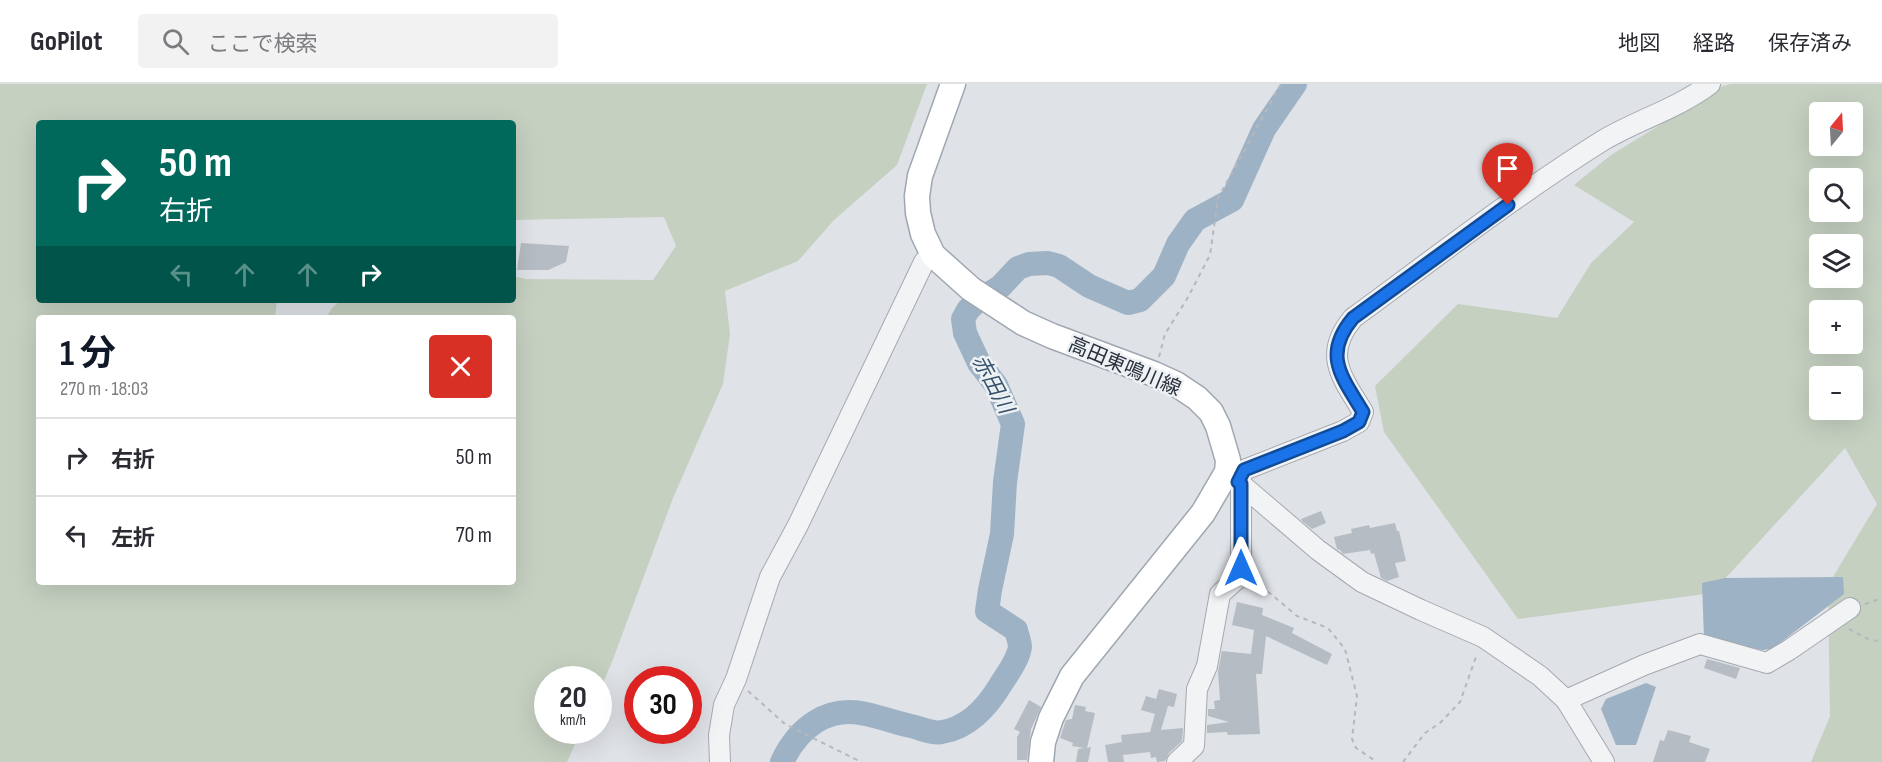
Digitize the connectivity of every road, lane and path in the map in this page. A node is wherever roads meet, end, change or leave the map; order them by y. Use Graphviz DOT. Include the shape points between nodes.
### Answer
graph roads {
  1 [pos="953,84"];
  2 [pos="1281,84"];
  3 [pos="1710,84"];
  4 [pos="933,255"];
  5 [pos="1154,374"];
  6 [pos="1236,479"];
  7 [pos="1241,568"];
  8 [pos="1850,608"];
  9 [pos="1832,621"];
  10 [pos="1483,637"];
  11 [pos="1882,642"];
  12 [pos="736,679"];
  13 [pos="1566,700"];
  14 [pos="720,762"];
  15 [pos="861,762"];
  16 [pos="1041,762"];
  17 [pos="1177,762"];
  18 [pos="1377,762"];
  19 [pos="1403,762"];
  20 [pos="1604,762"];
  1 -- 4 [label="main road, 高田東鳴川線" via="920,176 917,196 921,223"];
  2 -- 5 [label="path" via="1218,198 1210,255 1165,334"];
  3 -- 6 [label="street" via="1692,98 1604,140 1547,177 1353,318 1337,344 1336,359 1363,412 1359,422 1244,470"];
  4 -- 5 [label="main road, 高田東鳴川線" via="972,289 1023,322"];
  4 -- 12 [label="street" via="924,262 770,577"];
  5 -- 6 [label="main road, 高田東鳴川線" via="1190,393 1211,412"];
  6 -- 7 [label="street"];
  6 -- 10 [label="street" via="1318,550 1362,582"];
  6 -- 16 [label="main road" via="1203,513 1072,676 1051,718"];
  7 -- 17 [label="street" via="1238,578 1220,594 1207,666 1197,689 1194,746"];
  7 -- 18 [label="path" via="1297,616 1328,628 1345,650 1357,696 1352,739 1356,748"];
  8 -- 9 [label="street"];
  9 -- 11 [label="path"];
  9 -- 13 [label="street" via="1767,663 1700,644"];
  10 -- 13 [label="street" via="1540,676"];
  10 -- 19 [label="path" via="1460,702 1425,733"];
  12 -- 14 [label="street" via="724,705"];
  12 -- 15 [label="path" via="785,724"];
  13 -- 20 [label="street"];
}
